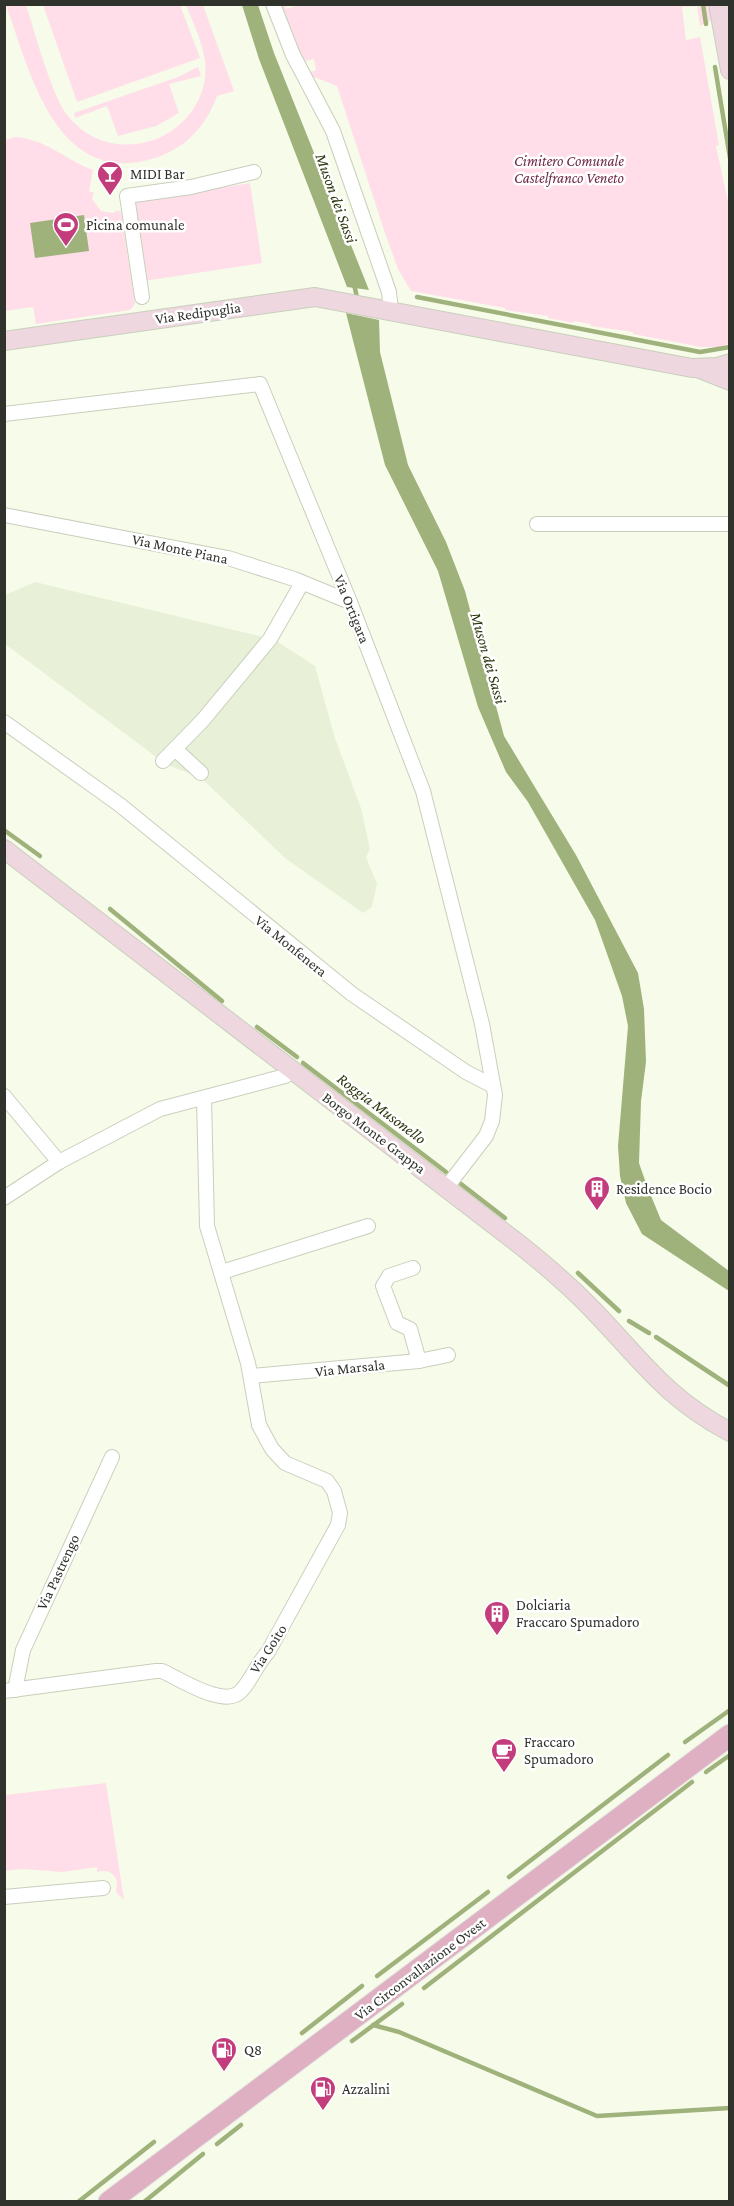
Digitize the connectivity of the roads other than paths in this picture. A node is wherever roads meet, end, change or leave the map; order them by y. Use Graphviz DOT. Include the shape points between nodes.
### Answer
graph roads {
  1 [pos="273,4"];
  2 [pos="718,4"];
  3 [pos="729,70"];
  4 [pos="254,172"];
  5 [pos="142,297"];
  6 [pos="386,310"];
  7 [pos="4,341"];
  8 [pos="729,363"];
  9 [pos="700,369"];
  10 [pos="729,381"];
  11 [pos="4,414"];
  12 [pos="4,515"];
  13 [pos="537,524"];
  14 [pos="729,524"];
  15 [pos="302,583"];
  16 [pos="350,602"];
  17 [pos="4,722"];
  18 [pos="175,749"];
  19 [pos="163,761"];
  20 [pos="201,773"];
  21 [pos="4,849"];
  22 [pos="292,1071"];
  23 [pos="493,1086"];
  24 [pos="4,1096"];
  25 [pos="204,1098"];
  26 [pos="59,1162"];
  27 [pos="446,1188"];
  28 [pos="4,1198"];
  29 [pos="368,1226"];
  30 [pos="413,1268"];
  31 [pos="222,1272"];
  32 [pos="448,1355"];
  33 [pos="419,1361"];
  34 [pos="251,1376"];
  35 [pos="729,1432"];
  36 [pos="112,1457"];
  37 [pos="10,1690"];
  38 [pos="729,1735"];
  39 [pos="103,1888"];
  40 [pos="4,1897"];
  41 [pos="109,2202"];
  1 -- 6 [label="street" via="302,74 333,131 389,292"];
  2 -- 3 [label="street"];
  4 -- 5 [label="street" via="191,187 127,196"];
  6 -- 7 [label="street, Via Redipuglia" via="303,297"];
  6 -- 9 [label="street, Via Redipuglia"];
  8 -- 9 [label="street, Via Redipuglia"];
  9 -- 10 [label="street, Via Redipuglia"];
  11 -- 16 [label="street, Via Ortigara" via="260,384"];
  12 -- 15 [label="street, Via Monte Piana" via="207,554"];
  13 -- 14 [label="street"];
  15 -- 16 [label="street, Via Monte Piana"];
  15 -- 18 [label="street" via="270,639"];
  16 -- 23 [label="street, Via Ortigara" via="423,791 482,1024"];
  17 -- 23 [label="street, Via Monfenera" via="120,805 352,994 466,1072"];
  18 -- 19 [label="street"];
  18 -- 20 [label="street"];
  21 -- 22 [label="street, Borgo Monte Grappa"];
  22 -- 25 [label="street"];
  22 -- 27 [label="street, Borgo Monte Grappa"];
  23 -- 27 [label="street" via="495,1109 490,1129"];
  24 -- 26 [label="street"];
  25 -- 26 [label="street" via="160,1109"];
  25 -- 31 [label="street" via="207,1226"];
  26 -- 28 [label="street"];
  27 -- 35 [label="street, Borgo Monte Grappa" via="571,1288 669,1392"];
  29 -- 31 [label="street"];
  30 -- 33 [label="street" via="388,1276 383,1286 397,1323 410,1329"];
  31 -- 34 [label="street"];
  32 -- 33 [label="street, Via Marsala"];
  33 -- 34 [label="street, Via Marsala"];
  34 -- 37 [label="street, Via Goito" via="256,1413 278,1457 327,1481 340,1513 338,1525 296,1604 241,1692 229,1698 216,1697 162,1671"];
  36 -- 37 [label="street, Via Pastrengo" via="23,1650"];
  38 -- 41 [label="main road, Via Circonvallazione Ovest"];
  39 -- 40 [label="street"];
}
